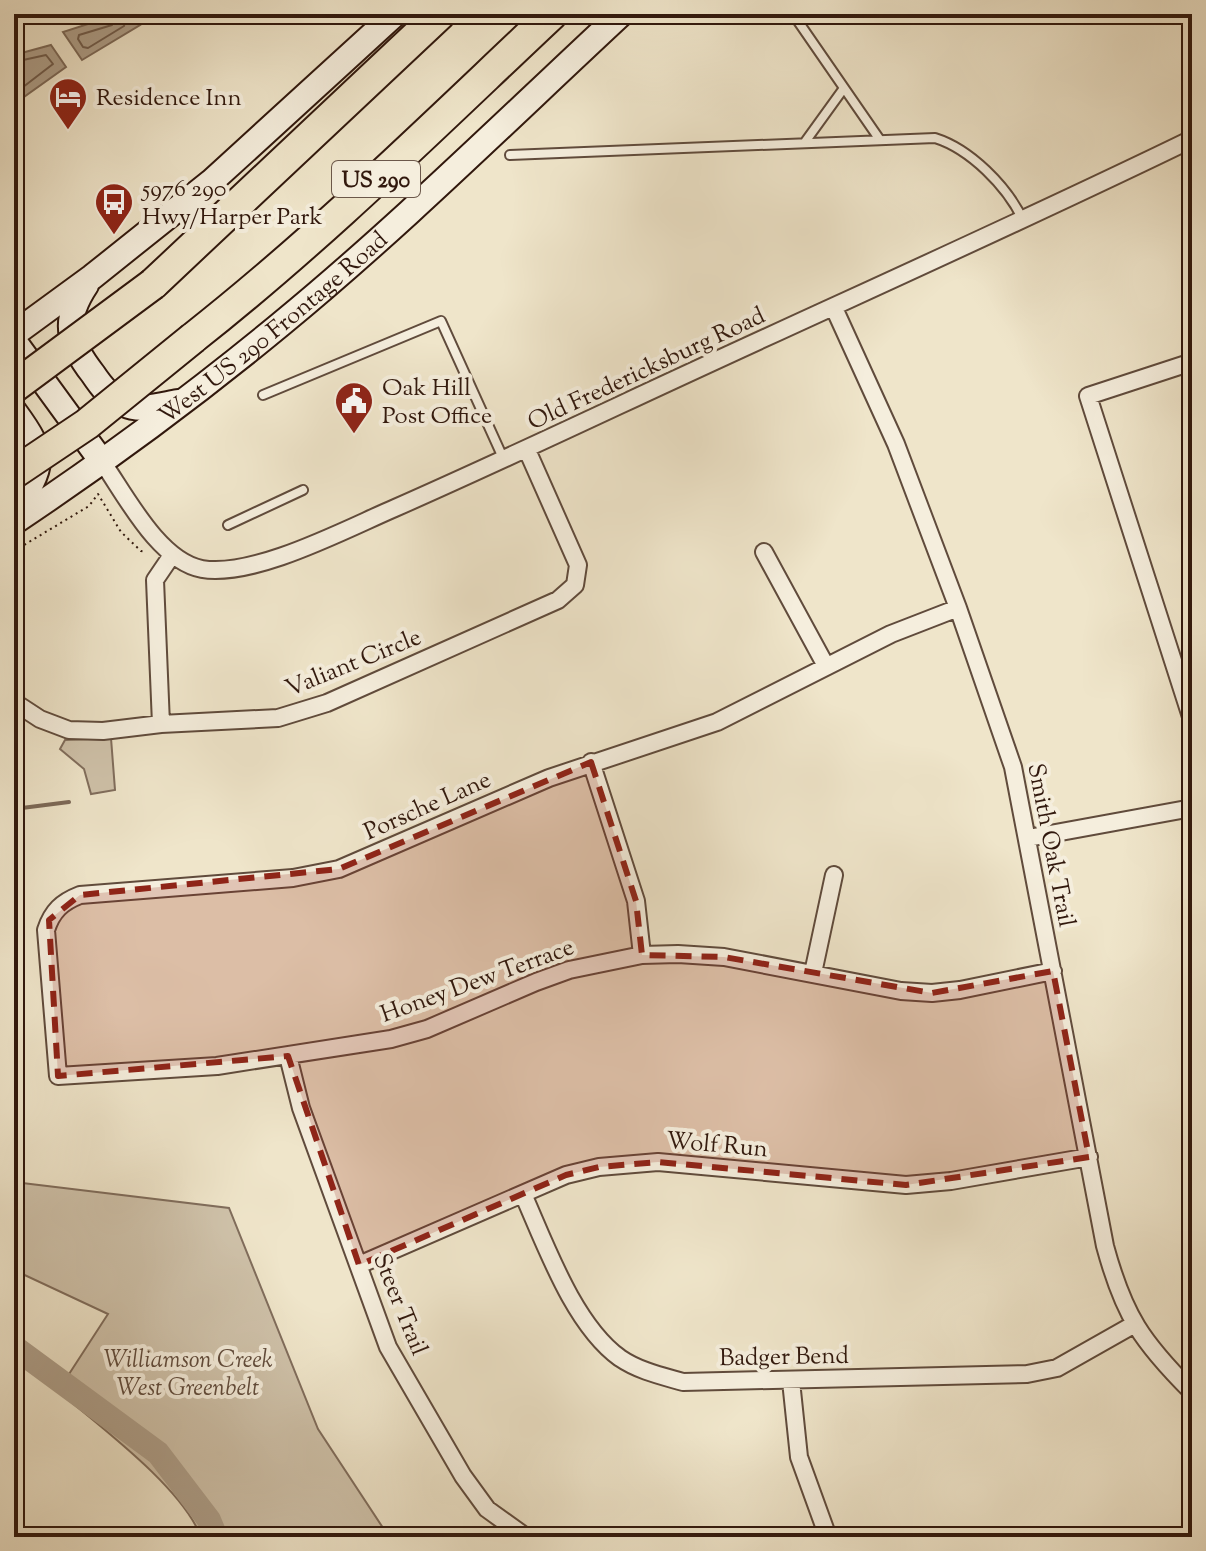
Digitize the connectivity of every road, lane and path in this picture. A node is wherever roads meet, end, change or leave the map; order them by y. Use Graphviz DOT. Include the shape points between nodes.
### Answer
graph roads {
  1 [pos="395,14"];
  2 [pos="440,14"];
  3 [pos="552,14"];
  4 [pos="621,14"];
  5 [pos="793,14"];
  6 [pos="844,88"];
  7 [pos="1192,139"];
  8 [pos="880,140"];
  9 [pos="805,142"];
  10 [pos="510,155"];
  11 [pos="1023,220"];
  12 [pos="92,277"];
  13 [pos="834,308"];
  14 [pos="14,334"];
  15 [pos="14,341"];
  16 [pos="1192,362"];
  17 [pos="14,387"];
  18 [pos="263,395"];
  19 [pos="188,400"];
  20 [pos="14,411"];
  21 [pos="527,450"];
  22 [pos="504,460"];
  23 [pos="103,463"];
  24 [pos="14,473"];
  25 [pos="303,490"];
  26 [pos="14,512"];
  27 [pos="14,522"];
  28 [pos="228,525"];
  29 [pos="14,551"];
  30 [pos="145,552"];
  31 [pos="764,552"];
  32 [pos="172,555"];
  33 [pos="958,608"];
  34 [pos="826,666"];
  35 [pos="14,702"];
  36 [pos="1192,720"];
  37 [pos="161,724"];
  38 [pos="591,762"];
  39 [pos="1192,808"];
  40 [pos="1028,838"];
  41 [pos="834,875"];
  42 [pos="642,955"];
  43 [pos="1053,971"];
  44 [pos="813,973"];
  45 [pos="288,1056"];
  46 [pos="58,1076"];
  47 [pos="1089,1157"];
  48 [pos="523,1194"];
  49 [pos="359,1265"];
  50 [pos="1133,1325"];
  51 [pos="791,1381"];
  52 [pos="1192,1392"];
  53 [pos="526,1537"];
  54 [pos="828,1537"];
  1 -- 12 [label="main road" via="211,182"];
  2 -- 17 [label="highway, US 290, bridge" via="153,284"];
  3 -- 24 [label="highway, US 290, bridge" via="243,298 87,424"];
  4 -- 19 [label="main road, West US 290 Frontage Road" via="349,266"];
  5 -- 6 [label="lane"];
  6 -- 8 [label="lane"];
  6 -- 9 [label="lane"];
  7 -- 11 [label="street, Old Fredericksburg Road"];
  8 -- 9 [label="lane"];
  8 -- 11 [label="lane" via="935,138 968,153 1016,205"];
  9 -- 10 [label="lane"];
  11 -- 13 [label="street, Old Fredericksburg Road"];
  12 -- 14 [label="main road"];
  12 -- 19 [label="main road" via="74,303 70,324 75,351 106,391 125,405 149,408"];
  13 -- 21 [label="street, Old Fredericksburg Road"];
  13 -- 33 [label="street, Smith Oak Trail" via="896,444"];
  15 -- 23 [label="main road"];
  16 -- 36 [label="street" via="1088,396"];
  18 -- 22 [label="lane" via="441,321"];
  19 -- 23 [label="main road, West US 290 Frontage Road"];
  20 -- 26 [label="main road" via="35,439 39,460 36,478"];
  21 -- 22 [label="street, Old Fredericksburg Road"];
  21 -- 37 [label="street, Valiant Circle" via="578,565 575,585 558,600 327,703 278,718"];
  22 -- 32 [label="street, Old Fredericksburg Road" via="319,541 241,567 200,568"];
  23 -- 27 [label="main road, West US 290 Frontage Road"];
  23 -- 32 [label="street"];
  25 -- 28 [label="lane"];
  29 -- 30 [label="path" via="89,506 98,494 121,532"];
  31 -- 34 [label="street"];
  32 -- 37 [label="street" via="155,580"];
  33 -- 34 [label="street, Porsche Lane"];
  33 -- 40 [label="street, Smith Oak Trail" via="1013,767"];
  34 -- 38 [label="street, Porsche Lane" via="717,722"];
  35 -- 37 [label="street, Valiant Circle" via="69,730"];
  38 -- 42 [label="street" via="636,901"];
  38 -- 46 [label="street, Porsche Lane" via="318,875 66,900 46,930"];
  39 -- 40 [label="street"];
  40 -- 43 [label="street, Smith Oak Trail"];
  41 -- 44 [label="street"];
  42 -- 44 [label="street, Honey Dew Terrace" via="724,957"];
  42 -- 45 [label="street, Honey Dew Terrace" via="569,970 410,1034"];
  43 -- 44 [label="street, Honey Dew Terrace" via="932,993"];
  43 -- 47 [label="street, Smith Oak Trail"];
  45 -- 46 [label="street, Honey Dew Terrace"];
  45 -- 49 [label="street, Steer Trail" via="301,1108"];
  47 -- 48 [label="street, Wolf Run" via="906,1185 627,1163 566,1175"];
  47 -- 50 [label="street, Smith Oak Trail" via="1105,1246"];
  48 -- 49 [label="street, Wolf Run"];
  48 -- 51 [label="street, Badger Bend" via="581,1315 623,1360 683,1382"];
  49 -- 53 [label="street, Steer Trail" via="388,1347 463,1476 487,1509"];
  50 -- 51 [label="street, Badger Bend" via="1045,1372"];
  50 -- 52 [label="street, Smith Oak Trail"];
  51 -- 54 [label="street" via="799,1457"];
}
